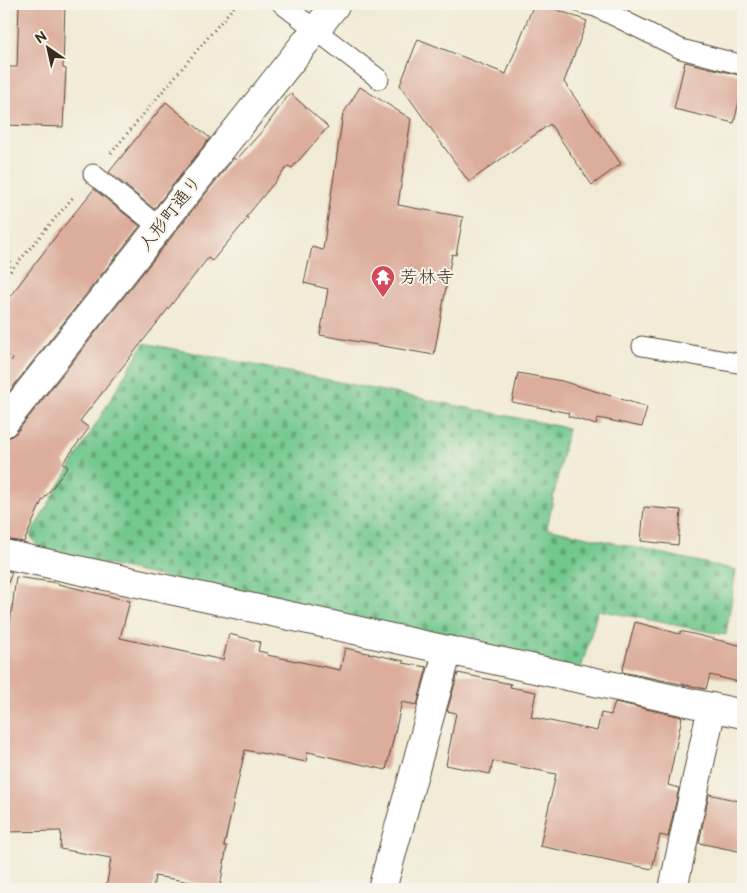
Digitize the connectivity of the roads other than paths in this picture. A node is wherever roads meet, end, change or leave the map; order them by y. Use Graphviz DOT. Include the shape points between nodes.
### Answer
graph roads {
  1 [pos="282,4"];
  2 [pos="336,4"];
  3 [pos="583,4"];
  4 [pos="315,30"];
  5 [pos="743,65"];
  6 [pos="379,80"];
  7 [pos="92,174"];
  8 [pos="159,227"];
  9 [pos="642,346"];
  10 [pos="743,364"];
  11 [pos="4,423"];
  12 [pos="4,554"];
  13 [pos="448,650"];
  14 [pos="712,707"];
  15 [pos="743,714"];
  16 [pos="382,889"];
  17 [pos="673,889"];
  1 -- 4 [label="lane"];
  2 -- 4 [label="street, 人形町通り"];
  3 -- 5 [label="lane" via="596,7 681,49"];
  4 -- 6 [label="lane"];
  4 -- 8 [label="street, 人形町通り"];
  7 -- 8 [label="lane"];
  8 -- 11 [label="street, 人形町通り"];
  9 -- 10 [label="lane"];
  12 -- 13 [label="street"];
  13 -- 14 [label="street"];
  13 -- 16 [label="street"];
  14 -- 15 [label="street"];
  14 -- 17 [label="street"];
}
